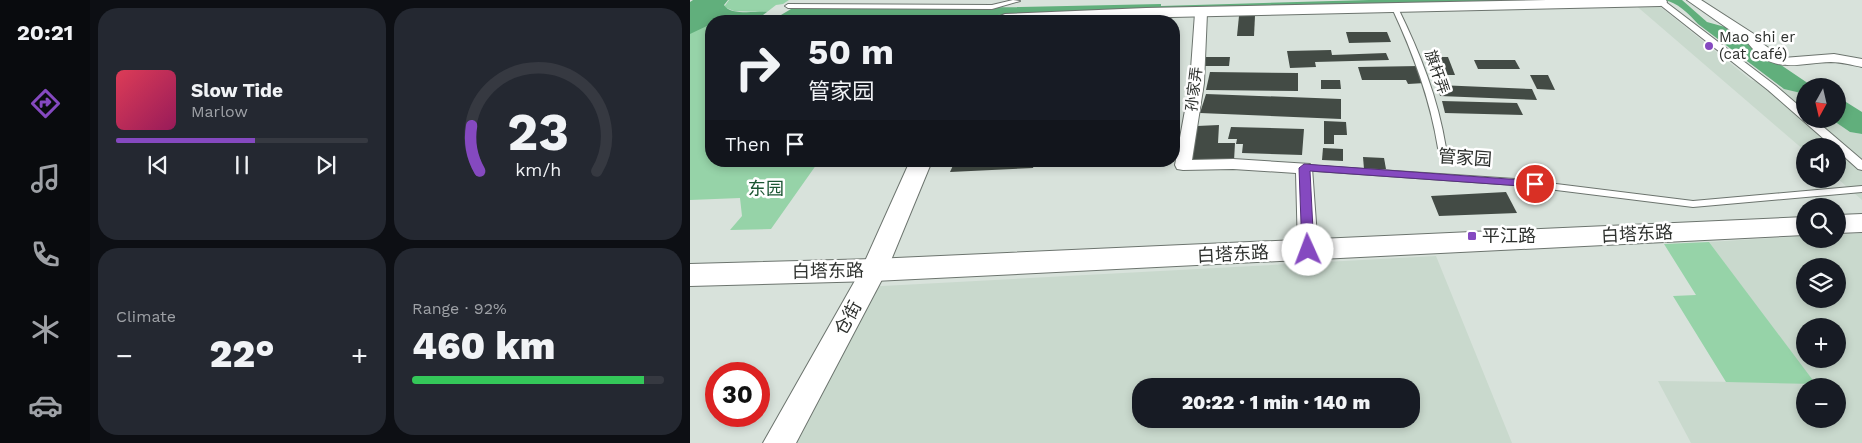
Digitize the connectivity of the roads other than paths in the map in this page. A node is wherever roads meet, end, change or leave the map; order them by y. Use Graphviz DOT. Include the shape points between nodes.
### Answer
graph roads {
  1 [pos="1693,0"];
  2 [pos="1659,1"];
  3 [pos="1017,2"];
  4 [pos="788,6"];
  5 [pos="1396,8"];
  6 [pos="1201,13"];
  7 [pos="1008,15"];
  8 [pos="1136,15"];
  9 [pos="1862,63"];
  10 [pos="1796,109"];
  11 [pos="1818,128"];
  12 [pos="1442,148"];
  13 [pos="1183,165"];
  14 [pos="1862,166"];
  15 [pos="918,167"];
  16 [pos="1304,168"];
  17 [pos="1862,189"];
  18 [pos="1862,223"];
  19 [pos="1846,224"];
  20 [pos="1796,226"];
  21 [pos="1308,250"];
  22 [pos="874,270"];
  23 [pos="690,274"];
  24 [pos="779,443"];
  1 -- 9 [label="street" via="1780,62 1834,58"];
  2 -- 5 [label="street"];
  2 -- 10 [label="street"];
  3 -- 4 [label="lane" via="992,7"];
  3 -- 7 [label="street"];
  5 -- 6 [label="street"];
  5 -- 12 [label="lane, 旗杆弄" via="1419,58 1439,120"];
  6 -- 8 [label="street"];
  6 -- 13 [label="street, 孙家弄" via="1197,83"];
  11 -- 14 [label="street"];
  13 -- 16 [label="street, 管家园"];
  15 -- 22 [label="street, 仓街"];
  16 -- 17 [label="lane, 管家园" via="1515,182 1693,204"];
  16 -- 21 [label="street"];
  18 -- 19 [label="main road"];
  20 -- 21 [label="main road, 白塔东路"];
  21 -- 22 [label="main road, 白塔东路"];
  22 -- 23 [label="main road, 白塔东路"];
  22 -- 24 [label="street, 仓街"];
}
